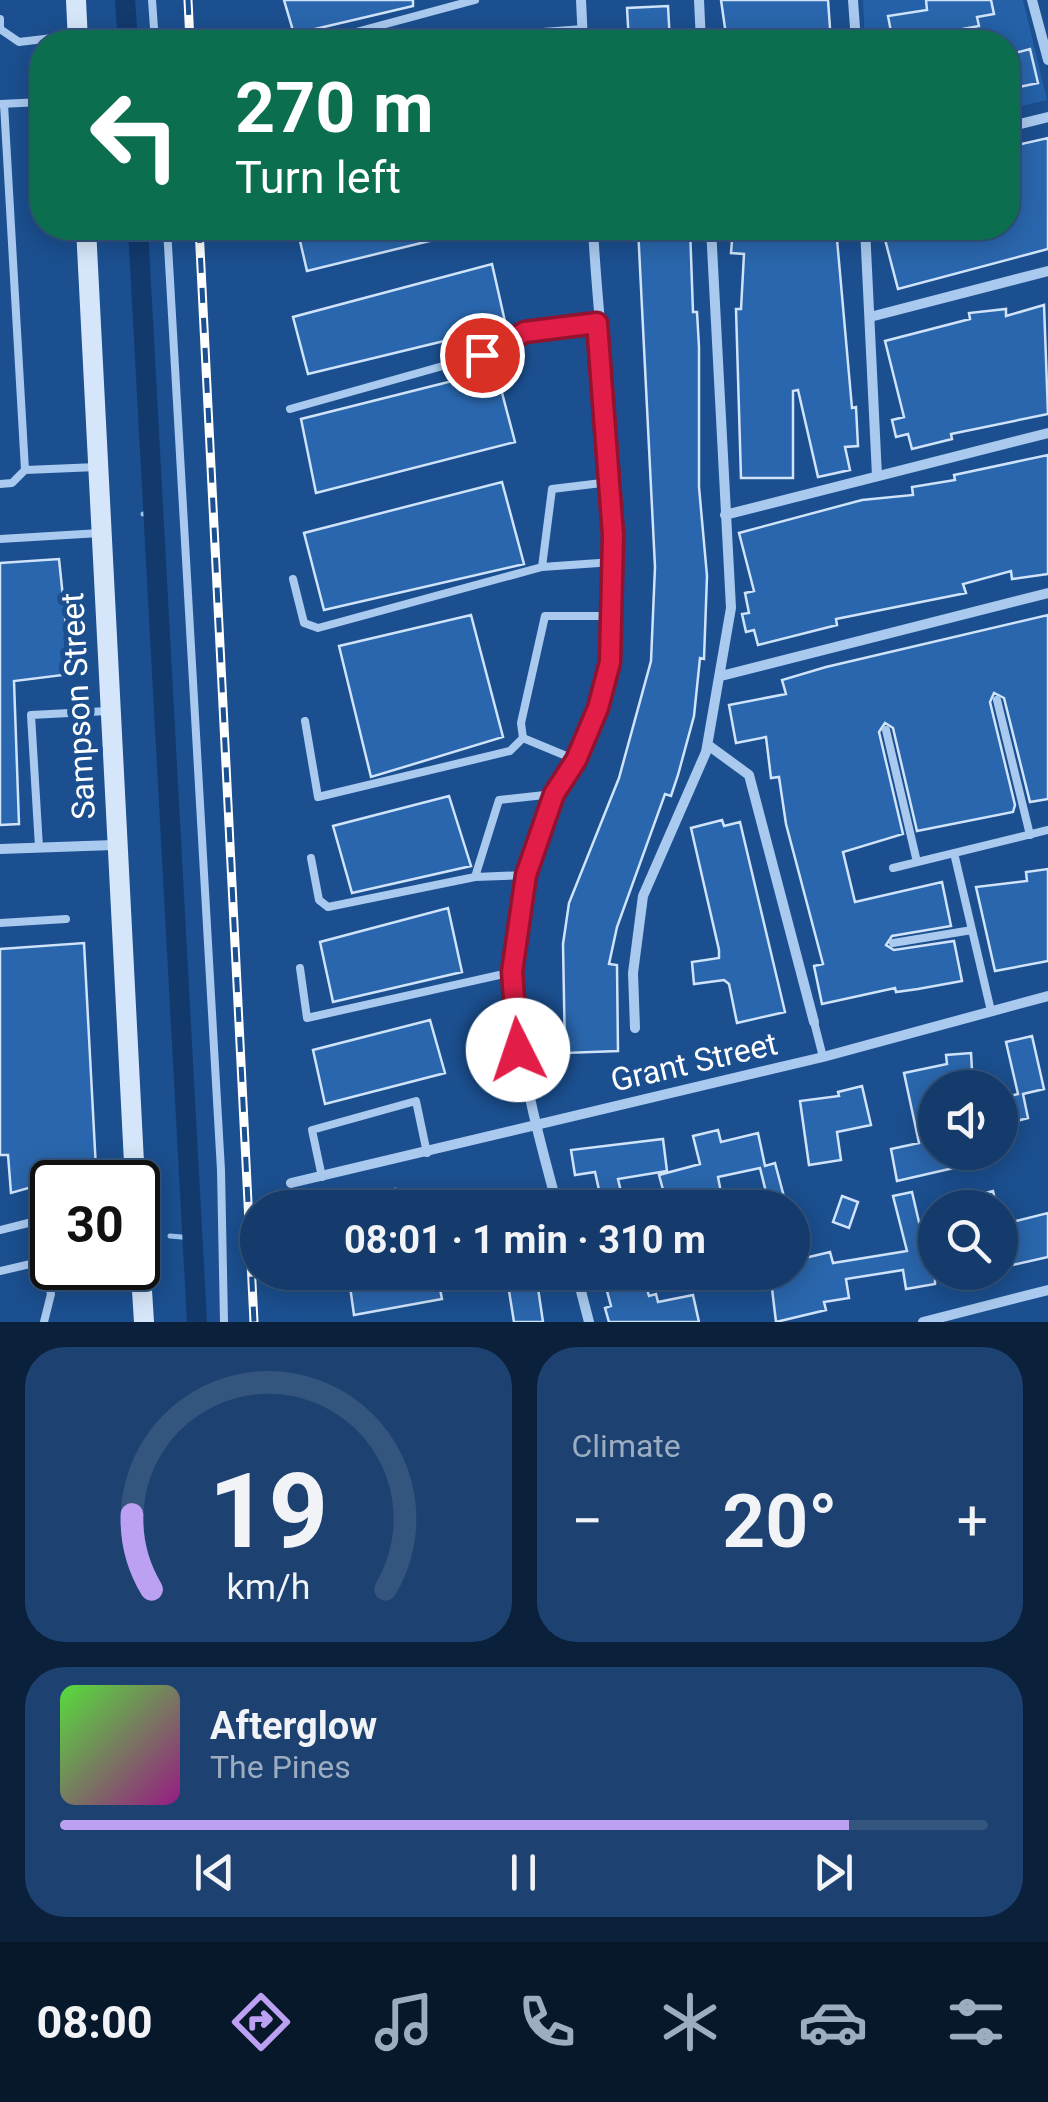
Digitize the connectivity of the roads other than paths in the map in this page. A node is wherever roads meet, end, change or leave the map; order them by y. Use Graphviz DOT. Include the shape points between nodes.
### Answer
graph roads {
  1 [pos="76,0"];
  2 [pos="152,0"];
  3 [pos="475,0"];
  4 [pos="581,0"];
  5 [pos="699,0"];
  6 [pos="854,0"];
  7 [pos="1032,0"];
  8 [pos="0,19"];
  9 [pos="583,29"];
  10 [pos="78,30"];
  11 [pos="153,30"];
  12 [pos="364,30"];
  13 [pos="572,30"];
  14 [pos="700,30"];
  15 [pos="855,30"];
  16 [pos="30,41"];
  17 [pos="1048,60"];
  18 [pos="30,103"];
  19 [pos="2,104"];
  20 [pos="1048,117"];
  21 [pos="1020,125"];
  22 [pos="87,240"];
  23 [pos="168,240"];
  24 [pos="593,240"];
  25 [pos="712,240"];
  26 [pos="866,240"];
  27 [pos="1048,272"];
  28 [pos="870,317"];
  29 [pos="597,323"];
  30 [pos="290,409"];
  31 [pos="1048,433"];
  32 [pos="97,467"];
  33 [pos="25,470"];
  34 [pos="878,476"];
  35 [pos="610,482"];
  36 [pos="0,484"];
  37 [pos="724,515"];
  38 [pos="100,533"];
  39 [pos="0,539"];
  40 [pos="613,562"];
  41 [pos="542,567"];
  42 [pos="294,579"];
  43 [pos="1048,593"];
  44 [pos="612,616"];
  45 [pos="722,676"];
  46 [pos="997,700"];
  47 [pos="108,712"];
  48 [pos="306,721"];
  49 [pos="886,730"];
  50 [pos="523,738"];
  51 [pos="708,745"];
  52 [pos="576,760"];
  53 [pos="554,794"];
  54 [pos="1048,830"];
  55 [pos="1030,835"];
  56 [pos="114,845"];
  57 [pos="39,847"];
  58 [pos="0,849"];
  59 [pos="954,853"];
  60 [pos="311,858"];
  61 [pos="917,862"];
  62 [pos="893,868"];
  63 [pos="526,875"];
  64 [pos="475,878"];
  65 [pos="66,919"];
  66 [pos="0,923"];
  67 [pos="972,930"];
  68 [pos="893,942"];
  69 [pos="300,968"];
  70 [pos="512,972"];
  71 [pos="1048,996"];
  72 [pos="991,1011"];
  73 [pos="814,1022"];
  74 [pos="635,1028"];
  75 [pos="822,1057"];
  76 [pos="535,1125"];
  77 [pos="428,1153"];
  78 [pos="134,1160"];
  79 [pos="322,1177"];
  80 [pos="292,1183"];
  81 [pos="553,1190"];
  82 [pos="30,1222"];
  83 [pos="0,1230"];
  84 [pos="30,1264"];
  85 [pos="0,1271"];
  86 [pos="51,1290"];
  87 [pos="142,1290"];
  88 [pos="581,1290"];
  89 [pos="1048,1290"];
  90 [pos="44,1322"];
  91 [pos="144,1322"];
  92 [pos="224,1322"];
  93 [pos="590,1322"];
  94 [pos="923,1322"];
  1 -- 10 [label="street"];
  2 -- 11 [label="lane"];
  3 -- 12 [label="lane"];
  4 -- 9 [label="street"];
  5 -- 14 [label="street"];
  6 -- 15 [label="street"];
  7 -- 17 [label="street"];
  8 -- 16 [label="lane" via="0,29"];
  9 -- 13 [label="lane"];
  18 -- 19 [label="lane"];
  19 -- 33 [label="lane"];
  20 -- 21 [label="street"];
  22 -- 32 [label="street, Sampson Street"];
  23 -- 92 [label="lane" via="222,1170"];
  24 -- 29 [label="street"];
  25 -- 37 [label="street"];
  26 -- 28 [label="street"];
  27 -- 28 [label="street"];
  28 -- 34 [label="street"];
  29 -- 30 [label="lane" via="525,332 482,355"];
  29 -- 35 [label="street"];
  31 -- 34 [label="street"];
  32 -- 33 [label="lane"];
  32 -- 38 [label="street, Sampson Street"];
  33 -- 36 [label="lane"];
  34 -- 37 [label="street"];
  35 -- 40 [label="street"];
  35 -- 41 [label="lane" via="552,489"];
  37 -- 45 [label="street" via="731,608"];
  38 -- 39 [label="lane"];
  38 -- 47 [label="street, Sampson Street"];
  40 -- 41 [label="lane"];
  40 -- 44 [label="street"];
  41 -- 42 [label="lane" via="318,628 304,623"];
  43 -- 45 [label="street"];
  44 -- 50 [label="lane" via="545,616"];
  44 -- 52 [label="street" via="610,662"];
  45 -- 51 [label="street"];
  46 -- 55 [label="lane"];
  47 -- 56 [label="street, Sampson Street"];
  47 -- 57 [label="lane" via="30,715"];
  48 -- 50 [label="lane" via="318,797 510,751"];
  49 -- 61 [label="lane"];
  50 -- 52 [label="lane"];
  51 -- 73 [label="street" via="749,774"];
  51 -- 74 [label="street" via="643,896 632,973"];
  52 -- 53 [label="street"];
  53 -- 63 [label="street"];
  53 -- 64 [label="lane" via="499,800"];
  54 -- 55 [label="lane"];
  55 -- 59 [label="lane"];
  56 -- 57 [label="street"];
  56 -- 78 [label="street, Sampson Street"];
  57 -- 58 [label="street"];
  59 -- 61 [label="lane"];
  59 -- 67 [label="lane"];
  60 -- 64 [label="lane" via="319,900 328,908"];
  61 -- 62 [label="lane"];
  63 -- 64 [label="lane"];
  63 -- 70 [label="street"];
  65 -- 66 [label="lane"];
  67 -- 68 [label="lane"];
  67 -- 72 [label="lane"];
  69 -- 70 [label="lane" via="307,1018"];
  70 -- 76 [label="street" via="518,1050"];
  71 -- 72 [label="street, Grant Street"];
  72 -- 75 [label="street, Grant Street"];
  73 -- 75 [label="lane"];
  75 -- 76 [label="street, Grant Street"];
  76 -- 77 [label="street, Grant Street"];
  76 -- 81 [label="street"];
  77 -- 79 [label="street, Grant Street"];
  77 -- 79 [label="lane" via="416,1101 312,1130"];
  79 -- 80 [label="street, Grant Street"];
  82 -- 83 [label="lane"];
  84 -- 85 [label="lane"];
  86 -- 90 [label="lane"];
  87 -- 91 [label="street"];
  88 -- 93 [label="street"];
  89 -- 94 [label="street"];
}
